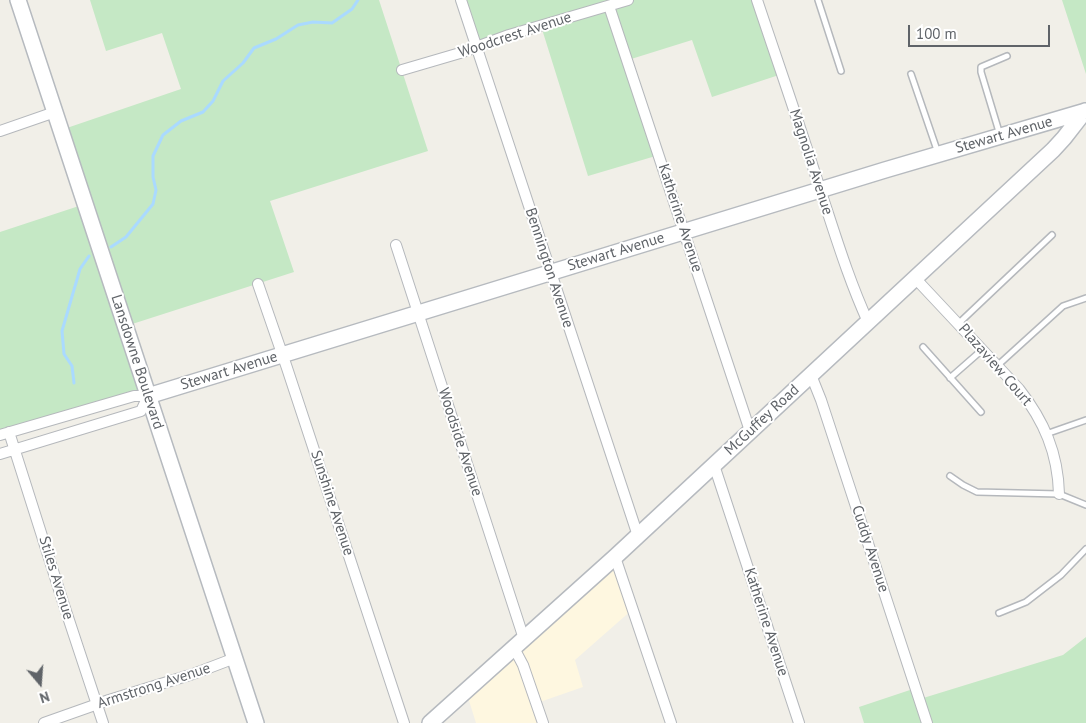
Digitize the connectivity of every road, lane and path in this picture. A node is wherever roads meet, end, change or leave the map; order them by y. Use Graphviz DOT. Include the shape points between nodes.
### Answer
graph roads {
  1 [pos="18,0"];
  2 [pos="461,0"];
  3 [pos="628,0"];
  4 [pos="758,0"];
  5 [pos="818,0"];
  6 [pos="609,6"];
  7 [pos="476,47"];
  8 [pos="1008,56"];
  9 [pos="402,70"];
  10 [pos="841,71"];
  11 [pos="911,74"];
  12 [pos="1085,111"];
  13 [pos="55,112"];
  14 [pos="0,131"];
  15 [pos="1000,135"];
  16 [pos="939,154"];
  17 [pos="821,190"];
  18 [pos="684,232"];
  19 [pos="1052,235"];
  20 [pos="396,245"];
  21 [pos="551,272"];
  22 [pos="915,278"];
  23 [pos="258,284"];
  24 [pos="1086,298"];
  25 [pos="417,313"];
  26 [pos="868,322"];
  27 [pos="958,324"];
  28 [pos="922,347"];
  29 [pos="982,350"];
  30 [pos="282,355"];
  31 [pos="997,366"];
  32 [pos="811,375"];
  33 [pos="950,378"];
  34 [pos="148,396"];
  35 [pos="981,412"];
  36 [pos="1086,420"];
  37 [pos="750,430"];
  38 [pos="5,434"];
  39 [pos="1046,434"];
  40 [pos="15,449"];
  41 [pos="0,454"];
  42 [pos="714,465"];
  43 [pos="950,476"];
  44 [pos="1059,494"];
  45 [pos="1086,505"];
  46 [pos="638,536"];
  47 [pos="1086,549"];
  48 [pos="615,557"];
  49 [pos="999,614"];
  50 [pos="519,644"];
  51 [pos="235,658"];
  52 [pos="97,705"];
  53 [pos="44,723"];
  54 [pos="103,723"];
  55 [pos="256,723"];
  56 [pos="404,723"];
  57 [pos="430,723"];
  58 [pos="543,723"];
  59 [pos="671,723"];
  60 [pos="799,723"];
  61 [pos="928,723"];
  1 -- 13 [label="street, Lansdowne Boulevard"];
  2 -- 7 [label="street, Bennington Avenue"];
  3 -- 6 [label="street, Woodcrest Avenue"];
  4 -- 17 [label="street, Magnolia Avenue"];
  5 -- 10 [label="lane"];
  6 -- 7 [label="street, Woodcrest Avenue"];
  6 -- 18 [label="street, Katherine Avenue"];
  7 -- 9 [label="street, Woodcrest Avenue"];
  7 -- 21 [label="street, Bennington Avenue"];
  8 -- 15 [label="lane" via="981,67 980,72"];
  11 -- 16 [label="lane"];
  12 -- 15 [label="street, Stewart Avenue"];
  12 -- 22 [label="street, McGuffey Road" via="1058,144"];
  13 -- 14 [label="street"];
  13 -- 34 [label="street, Lansdowne Boulevard"];
  15 -- 16 [label="street, Stewart Avenue"];
  16 -- 17 [label="street, Stewart Avenue"];
  17 -- 18 [label="street, Stewart Avenue"];
  17 -- 26 [label="street, Magnolia Avenue" via="857,299"];
  18 -- 21 [label="street, Stewart Avenue"];
  18 -- 37 [label="street, Katherine Avenue"];
  19 -- 27 [label="lane"];
  20 -- 25 [label="street, Woodside Avenue"];
  21 -- 25 [label="street, Stewart Avenue"];
  21 -- 46 [label="street, Bennington Avenue"];
  22 -- 26 [label="street, McGuffey Road"];
  22 -- 27 [label="street, Plazaview Court"];
  23 -- 30 [label="street, Sunshine Avenue"];
  24 -- 31 [label="lane" via="1063,306"];
  25 -- 30 [label="street, Stewart Avenue"];
  25 -- 50 [label="street, Woodside Avenue" via="472,476"];
  26 -- 32 [label="street, McGuffey Road"];
  27 -- 29 [label="street, Plazaview Court"];
  28 -- 33 [label="lane"];
  29 -- 31 [label="street, Plazaview Court"];
  29 -- 33 [label="lane"];
  30 -- 34 [label="street, Stewart Avenue"];
  30 -- 56 [label="street, Sunshine Avenue"];
  31 -- 39 [label="street, Plazaview Court" via="1029,402"];
  32 -- 37 [label="street, McGuffey Road"];
  32 -- 61 [label="street, Cuddy Avenue"];
  33 -- 35 [label="lane"];
  34 -- 38 [label="street, Stewart Avenue" via="134,396"];
  34 -- 40 [label="street" via="141,411"];
  34 -- 51 [label="street, Lansdowne Boulevard"];
  36 -- 39 [label="lane"];
  37 -- 42 [label="street, McGuffey Road"];
  38 -- 40 [label="street, Stiles Avenue"];
  39 -- 44 [label="street, Plazaview Court" via="1056,463"];
  40 -- 41 [label="street"];
  40 -- 52 [label="street, Stiles Avenue"];
  42 -- 46 [label="street, McGuffey Road"];
  42 -- 60 [label="street, Katherine Avenue"];
  43 -- 44 [label="lane" via="977,492"];
  44 -- 45 [label="lane"];
  46 -- 48 [label="street, McGuffey Road"];
  47 -- 49 [label="lane" via="1061,575 1026,602"];
  48 -- 50 [label="street, McGuffey Road"];
  48 -- 59 [label="street"];
  50 -- 57 [label="street, McGuffey Road"];
  50 -- 58 [label="street, Woodside Avenue"];
  51 -- 52 [label="street, Armstrong Avenue"];
  51 -- 55 [label="street, Lansdowne Boulevard"];
  52 -- 53 [label="street, Armstrong Avenue"];
  52 -- 54 [label="street, Stiles Avenue"];
}
